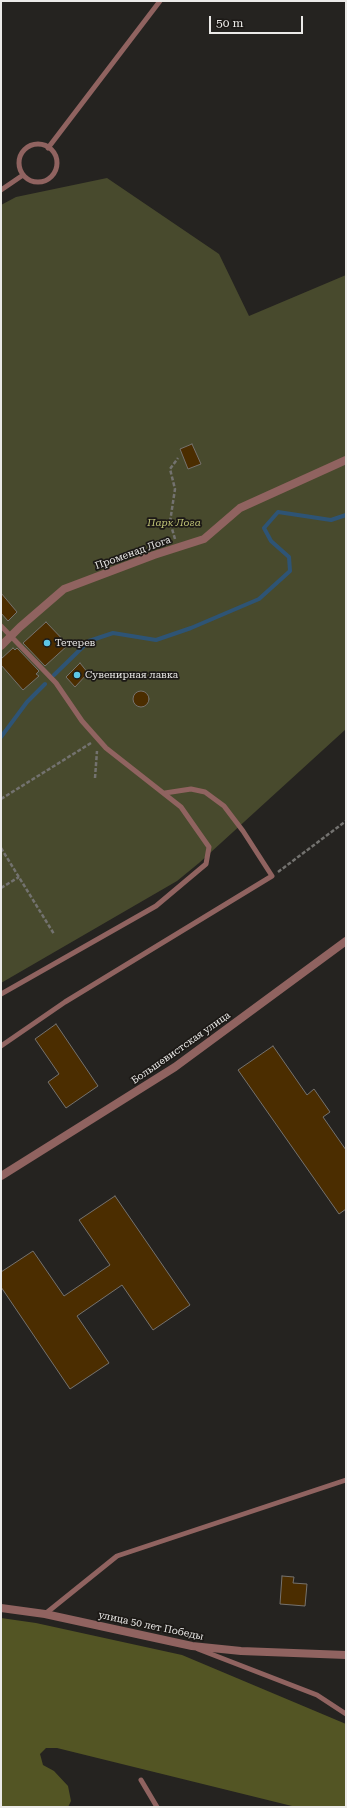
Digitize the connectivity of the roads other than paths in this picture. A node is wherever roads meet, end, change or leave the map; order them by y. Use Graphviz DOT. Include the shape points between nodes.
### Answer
graph roads {
  1 [pos="160,1"];
  2 [pos="48,148"];
  3 [pos="23,175"];
  4 [pos="1,190"];
  5 [pos="346,460"];
  6 [pos="1,626"];
  7 [pos="10,637"];
  8 [pos="1,646"];
  9 [pos="165,794"];
  10 [pos="346,941"];
  11 [pos="1,994"];
  12 [pos="1,1046"];
  13 [pos="1,1176"];
  14 [pos="346,1480"];
  15 [pos="1,1608"];
  16 [pos="45,1614"];
  17 [pos="192,1646"];
  18 [pos="346,1655"];
  19 [pos="346,1714"];
  20 [pos="141,1780"];
  21 [pos="157,1807"];
  1 -- 2 [label="lane"];
  2 -- 3 [label="lane" via="37,144 26,148 19,158"];
  2 -- 3 [label="lane" via="56,158 51,176 40,182"];
  3 -- 4 [label="lane"];
  5 -- 7 [label="street, Променад Лога" via="240,508 204,539 64,589"];
  6 -- 7 [label="lane"];
  7 -- 8 [label="street, Променад Лога"];
  7 -- 9 [label="lane" via="56,683 82,721 106,748"];
  9 -- 11 [label="lane" via="182,807 210,847 206,864 156,906"];
  9 -- 12 [label="lane" via="191,789 205,792 224,806 272,876 65,1002"];
  10 -- 13 [label="street, Большевистская улица" via="175,1067"];
  14 -- 16 [label="lane" via="117,1556"];
  15 -- 16 [label="street, улица 50 лет Победы"];
  16 -- 17 [label="street, улица 50 лет Победы"];
  17 -- 18 [label="street, улица 50 лет Победы" via="240,1651"];
  17 -- 19 [label="lane" via="317,1696"];
  20 -- 21 [label="lane"];
}
